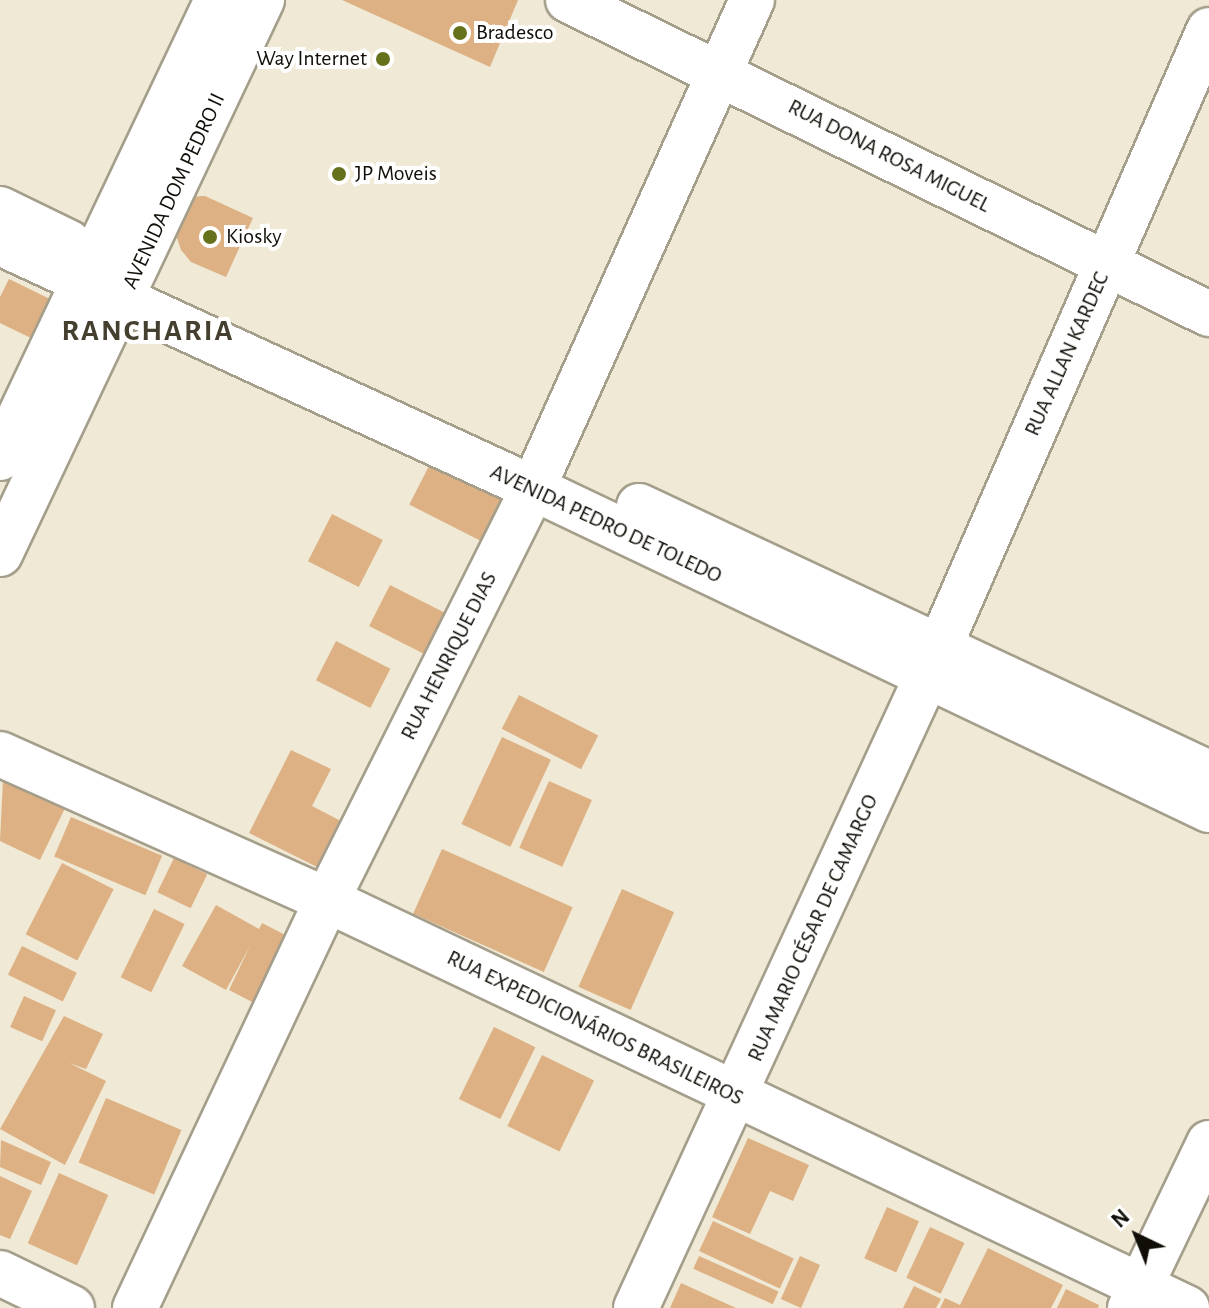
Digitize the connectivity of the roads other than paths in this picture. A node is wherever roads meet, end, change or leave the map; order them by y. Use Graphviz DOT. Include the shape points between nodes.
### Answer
graph roads {
  1 [pos="217,0"];
  2 [pos="262,0"];
  3 [pos="568,0"];
  4 [pos="752,0"];
  5 [pos="1209,30"];
  6 [pos="719,70"];
  7 [pos="0,209"];
  8 [pos="0,243"];
  9 [pos="1105,266"];
  10 [pos="110,278"];
  11 [pos="1209,314"];
  12 [pos="0,458"];
  13 [pos="539,476"];
  14 [pos="0,554"];
  15 [pos="933,662"];
  16 [pos="0,754"];
  17 [pos="1209,773"];
  18 [pos="1209,810"];
  19 [pos="327,900"];
  20 [pos="737,1097"];
  21 [pos="1209,1143"];
  22 [pos="0,1273"];
  23 [pos="1135,1297"];
  24 [pos="72,1308"];
  25 [pos="135,1308"];
  26 [pos="636,1308"];
  27 [pos="1187,1308"];
  1 -- 10 [label="street, AVENIDA DOM PEDRO II"];
  2 -- 10 [label="street, AVENIDA DOM PEDRO II"];
  3 -- 6 [label="street, RUA DONA ROSA MIGUEL"];
  4 -- 6 [label="street, RUA HENRIQUE DIAS"];
  5 -- 9 [label="street, RUA ALLAN KARDEC"];
  6 -- 9 [label="street, RUA DONA ROSA MIGUEL"];
  6 -- 13 [label="street, RUA HENRIQUE DIAS"];
  7 -- 10 [label="street, AVENIDA PEDRO DE TOLEDO"];
  8 -- 10 [label="street, AVENIDA PEDRO DE TOLEDO"];
  9 -- 11 [label="street, RUA DONA ROSA MIGUEL"];
  9 -- 15 [label="street, RUA ALLAN KARDEC"];
  10 -- 12 [label="street, AVENIDA DOM PEDRO II"];
  10 -- 13 [label="street, AVENIDA PEDRO DE TOLEDO"];
  10 -- 14 [label="street, AVENIDA DOM PEDRO II"];
  13 -- 15 [label="street, AVENIDA PEDRO DE TOLEDO"];
  13 -- 19 [label="street, RUA HENRIQUE DIAS"];
  15 -- 17 [label="street, AVENIDA PEDRO DE TOLEDO"];
  15 -- 18 [label="street, AVENIDA PEDRO DE TOLEDO"];
  15 -- 20 [label="street, RUA MARIO CÉSAR DE CAMARGO"];
  16 -- 19 [label="street, RUA EXPEDICIONÁRIOS BRASILEIROS"];
  19 -- 20 [label="street, RUA EXPEDICIONÁRIOS BRASILEIROS"];
  19 -- 25 [label="street, RUA HENRIQUE DIAS"];
  20 -- 23 [label="street, RUA EXPEDICIONÁRIOS BRASILEIROS"];
  20 -- 26 [label="street, RUA MARIO CÉSAR DE CAMARGO"];
  21 -- 23 [label="street"];
  22 -- 24 [label="street"];
  23 -- 27 [label="street, RUA EXPEDICIONÁRIOS BRASILEIROS"];
}
